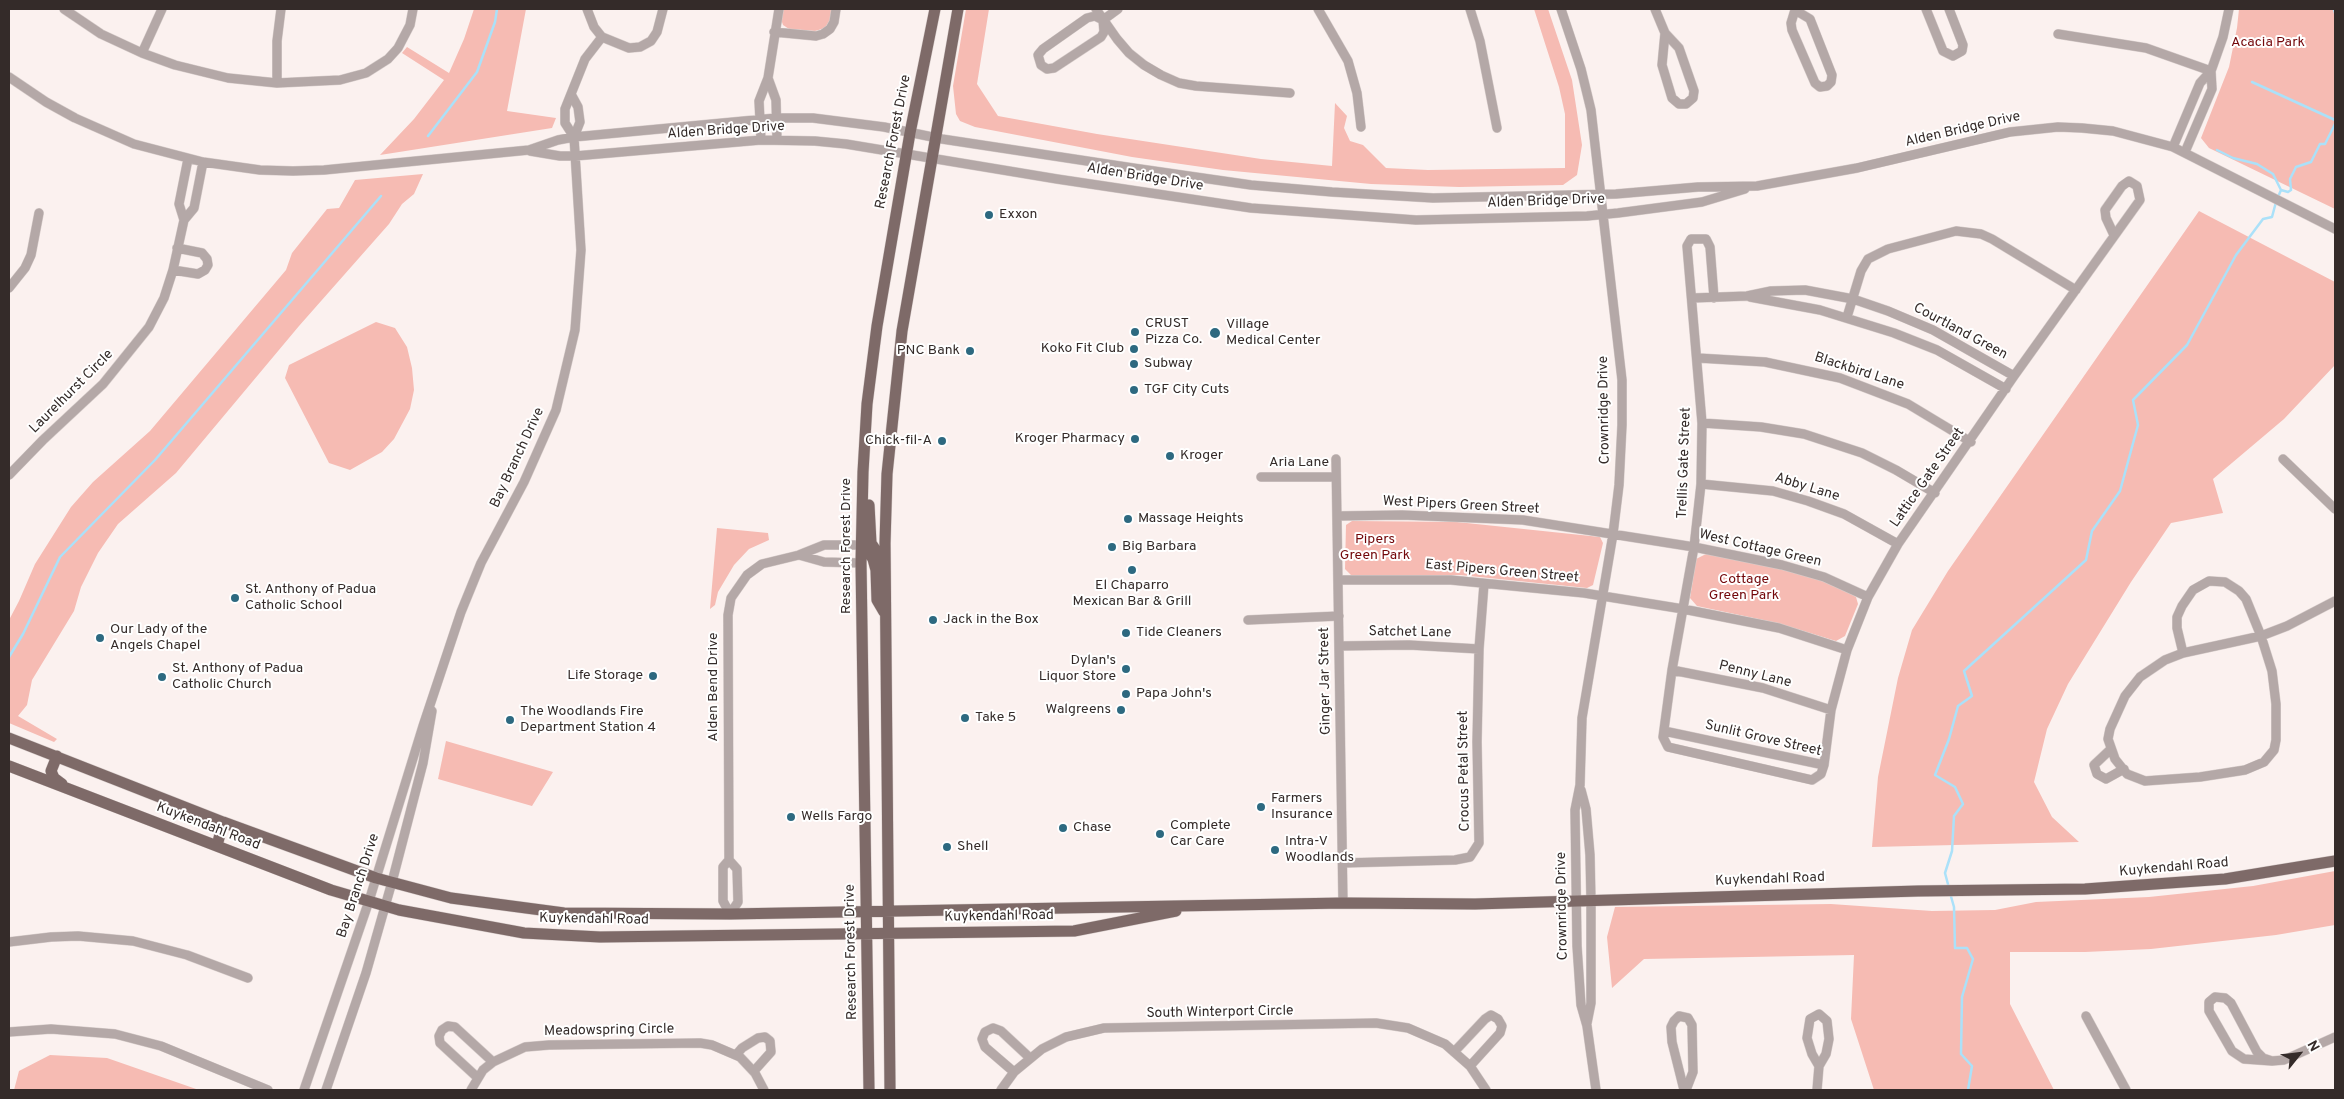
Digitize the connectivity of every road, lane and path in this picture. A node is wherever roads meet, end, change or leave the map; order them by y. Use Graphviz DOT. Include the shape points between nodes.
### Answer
graph roads {
  1 [pos="64,9"];
  2 [pos="162,9"];
  3 [pos="281,9"];
  4 [pos="413,9"];
  5 [pos="588,9"];
  6 [pos="663,9"];
  7 [pos="779,9"];
  8 [pos="836,9"];
  9 [pos="935,9"];
  10 [pos="958,9"];
  11 [pos="1096,9"];
  12 [pos="1118,9"];
  13 [pos="1318,9"];
  14 [pos="1470,9"];
  15 [pos="1561,9"];
  16 [pos="1655,9"];
  17 [pos="1926,9"];
  18 [pos="1950,9"];
  19 [pos="2229,9"];
  20 [pos="1795,10"];
  21 [pos="1103,20"];
  22 [pos="774,32"];
  23 [pos="1665,32"];
  24 [pos="2058,34"];
  25 [pos="602,37"];
  26 [pos="142,53"];
  27 [pos="2211,71"];
  28 [pos="9,76"];
  29 [pos="768,78"];
  30 [pos="277,83"];
  31 [pos="1290,93"];
  32 [pos="572,96"];
  33 [pos="760,118"];
  34 [pos="776,118"];
  35 [pos="1361,127"];
  36 [pos="1497,128"];
  37 [pos="910,133"];
  38 [pos="574,137"];
  39 [pos="935,138"];
  40 [pos="762,140"];
  41 [pos="777,140"];
  42 [pos="2173,147"];
  43 [pos="529,150"];
  44 [pos="2185,152"];
  45 [pos="906,153"];
  46 [pos="575,156"];
  47 [pos="931,158"];
  48 [pos="188,159"];
  49 [pos="203,162"];
  50 [pos="1757,186"];
  51 [pos="1601,195"];
  52 [pos="40,213"];
  53 [pos="1604,214"];
  54 [pos="184,220"];
  55 [pos="2335,229"];
  56 [pos="2114,235"];
  57 [pos="177,248"];
  58 [pos="173,270"];
  59 [pos="9,288"];
  60 [pos="2076,290"];
  61 [pos="1747,296"];
  62 [pos="1693,298"];
  63 [pos="1714,298"];
  64 [pos="1853,299"];
  65 [pos="1847,317"];
  66 [pos="1698,358"];
  67 [pos="2014,376"];
  68 [pos="2006,389"];
  69 [pos="1702,423"];
  70 [pos="1970,442"];
  71 [pos="1336,459"];
  72 [pos="2283,459"];
  73 [pos="9,475"];
  74 [pos="1261,476"];
  75 [pos="1336,477"];
  76 [pos="1700,484"];
  77 [pos="862,489"];
  78 [pos="1935,493"];
  79 [pos="2335,509"];
  80 [pos="1337,516"];
  81 [pos="1613,534"];
  82 [pos="1898,544"];
  83 [pos="861,545"];
  84 [pos="1694,548"];
  85 [pos="798,555"];
  86 [pos="861,563"];
  87 [pos="885,564"];
  88 [pos="1338,580"];
  89 [pos="1484,584"];
  90 [pos="1603,596"];
  91 [pos="1868,597"];
  92 [pos="2335,601"];
  93 [pos="1683,609"];
  94 [pos="886,616"];
  95 [pos="1339,616"];
  96 [pos="1248,620"];
  97 [pos="2261,636"];
  98 [pos="1339,646"];
  99 [pos="1479,648"];
  100 [pos="1847,650"];
  101 [pos="2183,653"];
  102 [pos="1672,670"];
  103 [pos="436,689"];
  104 [pos="1831,710"];
  105 [pos="1664,731"];
  106 [pos="9,738"];
  107 [pos="2111,749"];
  108 [pos="57,756"];
  109 [pos="1824,765"];
  110 [pos="9,766"];
  111 [pos="2124,769"];
  112 [pos="1580,785"];
  113 [pos="65,786"];
  114 [pos="223,822"];
  115 [pos="217,846"];
  116 [pos="729,860"];
  117 [pos="2335,862"];
  118 [pos="1343,863"];
  119 [pos="376,878"];
  120 [pos="392,882"];
  121 [pos="369,901"];
  122 [pos="1576,901"];
  123 [pos="1591,901"];
  124 [pos="1343,903"];
  125 [pos="1205,905"];
  126 [pos="384,906"];
  127 [pos="866,911"];
  128 [pos="888,911"];
  129 [pos="730,914"];
  130 [pos="867,934"];
  131 [pos="889,934"];
  132 [pos="9,942"];
  133 [pos="248,978"];
  134 [pos="2086,1016"];
  135 [pos="1587,1026"];
  136 [pos="9,1032"];
  137 [pos="2335,1037"];
  138 [pos="1454,1052"];
  139 [pos="736,1055"];
  140 [pos="1030,1058"];
  141 [pos="493,1062"];
  142 [pos="2272,1062"];
  143 [pos="1470,1066"];
  144 [pos="1819,1066"];
  145 [pos="755,1072"];
  146 [pos="1014,1072"];
  147 [pos="478,1078"];
  148 [pos="268,1090"];
  149 [pos="304,1090"];
  150 [pos="326,1090"];
  151 [pos="471,1090"];
  152 [pos="764,1090"];
  153 [pos="869,1090"];
  154 [pos="890,1090"];
  155 [pos="1002,1090"];
  156 [pos="1486,1090"];
  157 [pos="1596,1090"];
  158 [pos="1685,1090"];
  159 [pos="1817,1090"];
  160 [pos="2126,1090"];
  1 -- 26 [label="street" via="101,34"];
  2 -- 26 [label="street"];
  3 -- 30 [label="street"];
  4 -- 30 [label="street" via="410,25 398,48 373,70 340,80"];
  5 -- 25 [label="street" via="594,27"];
  6 -- 25 [label="street" via="657,32 651,41 640,47 629,48"];
  7 -- 22 [label="street"];
  8 -- 22 [label="street" via="834,22 823,34"];
  9 -- 37 [label="main road, Research Forest Drive"];
  10 -- 39 [label="main road"];
  11 -- 21 [label="street"];
  12 -- 21 [label="street"];
  13 -- 35 [label="street" via="1351,70 1358,93"];
  14 -- 36 [label="street"];
  15 -- 51 [label="street, Crownridge Drive" via="1586,89"];
  16 -- 23 [label="street"];
  17 -- 18 [label="street" via="1943,51 1953,56 1962,51 1964,45"];
  19 -- 27 [label="street"];
  20 -- 20 [label="street" via="1791,23 1799,47 1815,83 1827,86 1832,75 1810,19"];
  21 -- 21 [label="street" via="1095,16 1087,18 1042,49 1038,55 1040,65 1054,68 1101,37"];
  21 -- 31 [label="street" via="1144,65 1179,83"];
  22 -- 29 [label="street"];
  23 -- 23 [label="street" via="1662,52 1664,73 1674,101 1686,104 1693,98 1694,91 1679,48"];
  24 -- 27 [label="street" via="2146,48"];
  25 -- 32 [label="street" via="585,59"];
  26 -- 30 [label="street" via="202,73"];
  27 -- 42 [label="street" via="2200,83"];
  27 -- 44 [label="street" via="2212,89"];
  28 -- 48 [label="street, Alden Bridge Drive" via="46,102 104,132"];
  29 -- 33 [label="street" via="759,101"];
  29 -- 34 [label="street" via="776,100"];
  32 -- 38 [label="street" via="580,122"];
  32 -- 38 [label="street" via="565,109 565,123"];
  33 -- 34 [label="street, Alden Bridge Drive"];
  33 -- 38 [label="street, Alden Bridge Drive"];
  33 -- 40 [label="street"];
  34 -- 37 [label="street, Alden Bridge Drive" via="829,120"];
  34 -- 41 [label="street"];
  37 -- 39 [label="street, Alden Bridge Drive"];
  37 -- 45 [label="main road, Research Forest Drive"];
  38 -- 43 [label="street, Alden Bridge Drive"];
  38 -- 46 [label="street, Bay Branch Drive"];
  39 -- 47 [label="main road"];
  39 -- 51 [label="street, Alden Bridge Drive" via="1251,185 1332,192 1432,198"];
  40 -- 41 [label="street, Alden Bridge Drive"];
  40 -- 46 [label="street, Alden Bridge Drive"];
  41 -- 45 [label="street, Alden Bridge Drive" via="846,144"];
  42 -- 44 [label="street, Alden Bridge Drive"];
  42 -- 50 [label="street, Alden Bridge Drive" via="2113,131 2058,127 2034,129 1857,168"];
  43 -- 46 [label="street, Alden Bridge Drive"];
  43 -- 49 [label="street, Alden Bridge Drive" via="324,170 260,170"];
  44 -- 55 [label="street, Alden Bridge Drive"];
  45 -- 47 [label="street, Alden Bridge Drive"];
  45 -- 77 [label="main road, Research Forest Drive" via="877,332"];
  46 -- 103 [label="street, Bay Branch Drive" via="581,225 580,274 575,330 567,370 542,444 481,563 460,612"];
  47 -- 53 [label="street, Alden Bridge Drive" via="1261,209 1416,220"];
  47 -- 87 [label="main road" via="895,387 887,474"];
  48 -- 49 [label="street, Alden Bridge Drive"];
  48 -- 54 [label="street, Laurelhurst Circle" via="179,204"];
  49 -- 54 [label="street, Laurelhurst Circle" via="194,208"];
  50 -- 51 [label="street, Alden Bridge Drive"];
  50 -- 53 [label="street, Alden Bridge Drive" via="1702,202"];
  51 -- 53 [label="street, Crownridge Drive"];
  52 -- 59 [label="street" via="31,255"];
  53 -- 81 [label="street, Crownridge Drive" via="1622,380 1621,452"];
  54 -- 57 [label="street, Laurelhurst Circle"];
  56 -- 56 [label="street, Lattice Gate Street" via="2140,200 2137,186 2129,181 2106,210"];
  56 -- 60 [label="street, Lattice Gate Street"];
  57 -- 58 [label="street, Laurelhurst Circle"];
  57 -- 58 [label="street" via="202,253 208,265 198,274"];
  58 -- 73 [label="street, Laurelhurst Circle" via="157,314 142,337 103,384"];
  60 -- 64 [label="street" via="1992,239 1956,231 1888,249 1868,259"];
  60 -- 67 [label="street, Lattice Gate Street"];
  61 -- 63 [label="street, Courtland Green"];
  61 -- 64 [label="street, Courtland Green" via="1771,291 1805,290"];
  61 -- 65 [label="street, Courtland Green"];
  62 -- 63 [label="street, Courtland Green"];
  62 -- 63 [label="street, Trellis Gate Street" via="1687,246 1691,239 1698,238 1706,240 1710,247"];
  62 -- 66 [label="street, Trellis Gate Street"];
  64 -- 65 [label="street"];
  64 -- 67 [label="street, Courtland Green" via="1933,330"];
  65 -- 68 [label="street, Courtland Green" via="1937,350"];
  66 -- 69 [label="street, Trellis Gate Street"];
  66 -- 70 [label="street, Blackbird Lane" via="1765,362 1840,378 1908,404"];
  67 -- 68 [label="street, Lattice Gate Street"];
  68 -- 70 [label="street, Lattice Gate Street"];
  69 -- 76 [label="street, Trellis Gate Street"];
  69 -- 78 [label="street" via="1804,434 1862,454"];
  70 -- 78 [label="street, Lattice Gate Street"];
  71 -- 75 [label="street, Ginger Jar Street"];
  72 -- 79 [label="street"];
  74 -- 75 [label="street, Aria Lane"];
  75 -- 80 [label="street, Ginger Jar Street"];
  76 -- 82 [label="street, Abby Lane" via="1773,491 1808,501 1844,514"];
  76 -- 84 [label="street, Trellis Gate Street"];
  77 -- 83 [label="main road, Research Forest Drive"];
  77 -- 87 [label="main road" via="868,503 871,543"];
  78 -- 82 [label="street, Lattice Gate Street"];
  80 -- 81 [label="street, West Pipers Green Street" via="1523,520"];
  80 -- 88 [label="street, Ginger Jar Street"];
  81 -- 84 [label="street, West Cottage Green"];
  81 -- 90 [label="street, Crownridge Drive"];
  82 -- 91 [label="street, Lattice Gate Street"];
  83 -- 85 [label="street, Alden Bend Drive" via="824,545"];
  83 -- 86 [label="main road, Research Forest Drive"];
  83 -- 94 [label="main road" via="873,559 878,600"];
  84 -- 91 [label="street, West Cottage Green" via="1804,570"];
  84 -- 93 [label="street, Trellis Gate Street"];
  85 -- 86 [label="street, Alden Bend Drive" via="824,562"];
  85 -- 116 [label="street, Alden Bend Drive" via="762,564 747,575 736,589 729,607"];
  86 -- 127 [label="main road, Research Forest Drive"];
  87 -- 94 [label="main road"];
  88 -- 89 [label="street, East Pipers Green Street" via="1451,580"];
  88 -- 95 [label="street, Ginger Jar Street"];
  89 -- 90 [label="street, East Pipers Green Street"];
  89 -- 99 [label="street, Crocus Petal Street"];
  90 -- 93 [label="street, East Pipers Green Street"];
  90 -- 112 [label="street, Crownridge Drive" via="1582,718"];
  91 -- 100 [label="street, Lattice Gate Street"];
  92 -- 97 [label="street"];
  93 -- 100 [label="street, East Pipers Green Street" via="1779,628"];
  93 -- 102 [label="street, Trellis Gate Street"];
  94 -- 128 [label="main road"];
  95 -- 96 [label="street"];
  95 -- 98 [label="street, Ginger Jar Street"];
  97 -- 101 [label="street"];
  97 -- 101 [label="street" via="2246,599 2239,591 2225,582 2209,581 2193,590 2177,616"];
  97 -- 111 [label="street" via="2272,671 2276,704 2274,750 2264,762 2245,770 2165,780 2145,781 2127,774"];
  98 -- 99 [label="street, Satchet Lane"];
  98 -- 118 [label="street, Ginger Jar Street"];
  99 -- 118 [label="street, Crocus Petal Street" via="1479,843 1470,857 1455,860"];
  100 -- 104 [label="street, Lattice Gate Street"];
  101 -- 107 [label="street" via="2156,665 2140,677 2125,696 2110,729"];
  102 -- 104 [label="street, Penny Lane" via="1763,688"];
  102 -- 105 [label="street, Trellis Gate Street"];
  103 -- 119 [label="street, Bay Branch Drive"];
  103 -- 120 [label="street, Bay Branch Drive" via="423,763"];
  104 -- 109 [label="street, Lattice Gate Street"];
  105 -- 109 [label="street, Sunlit Grove Street"];
  105 -- 109 [label="street, Sunlit Grove Street" via="1664,743 1668,747 1812,780 1821,774"];
  106 -- 108 [label="main road, Kuykendahl Road"];
  107 -- 111 [label="street"];
  107 -- 111 [label="street" via="2094,765 2097,774 2106,778"];
  108 -- 113 [label="main road" via="51,771 54,778"];
  108 -- 114 [label="main road, Kuykendahl Road"];
  110 -- 113 [label="main road, Kuykendahl Road"];
  112 -- 122 [label="street, Crownridge Drive" via="1575,810"];
  112 -- 123 [label="street, Crownridge Drive" via="1586,809"];
  113 -- 115 [label="main road, Kuykendahl Road"];
  114 -- 115 [label="main road"];
  114 -- 119 [label="main road, Kuykendahl Road"];
  115 -- 121 [label="main road, Kuykendahl Road" via="331,890"];
  116 -- 129 [label="street, Alden Bend Drive" via="723,866 723,902"];
  116 -- 129 [label="street, Alden Bend Drive" via="737,869 738,902"];
  117 -- 123 [label="main road, Kuykendahl Road" via="2162,885"];
  118 -- 124 [label="street, Ginger Jar Street"];
  119 -- 120 [label="main road, Kuykendahl Road"];
  119 -- 121 [label="street, Bay Branch Drive"];
  120 -- 126 [label="street, Bay Branch Drive"];
  120 -- 129 [label="main road, Kuykendahl Road" via="451,898 555,912"];
  121 -- 126 [label="main road, Kuykendahl Road"];
  121 -- 149 [label="street, Bay Branch Drive"];
  122 -- 123 [label="main road, Kuykendahl Road"];
  122 -- 124 [label="main road, Kuykendahl Road"];
  122 -- 135 [label="street, Crownridge Drive" via="1581,1005"];
  123 -- 135 [label="street, Crownridge Drive" via="1591,1003"];
  124 -- 125 [label="main road, Kuykendahl Road"];
  125 -- 128 [label="main road, Kuykendahl Road"];
  125 -- 131 [label="main road, Kuykendahl Road" via="1074,931"];
  126 -- 130 [label="main road, Kuykendahl Road" via="524,933 600,937"];
  126 -- 150 [label="street, Bay Branch Drive" via="366,973"];
  127 -- 128 [label="main road, Kuykendahl Road"];
  127 -- 129 [label="main road, Kuykendahl Road"];
  127 -- 130 [label="main road, Research Forest Drive"];
  128 -- 131 [label="main road"];
  130 -- 131 [label="main road, Kuykendahl Road"];
  130 -- 153 [label="main road, Research Forest Drive"];
  131 -- 154 [label="main road"];
  132 -- 133 [label="street" via="78,936 133,941 187,955"];
  134 -- 160 [label="street"];
  135 -- 157 [label="street, Crownridge Drive"];
  136 -- 148 [label="street" via="58,1029 115,1034 161,1046"];
  137 -- 142 [label="street" via="2284,1060"];
  138 -- 140 [label="street, South Winterport Circle" via="1420,1032 1376,1023 1104,1028 1066,1037"];
  138 -- 143 [label="street, South Winterport Circle"];
  138 -- 143 [label="street" via="1484,1019 1491,1015 1498,1019 1502,1026 1500,1032"];
  139 -- 141 [label="street, Meadowspring Circle" via="712,1044 549,1045 526,1047"];
  139 -- 145 [label="street, Meadowspring Circle"];
  139 -- 145 [label="street" via="758,1038 765,1037 770,1041 771,1052"];
  140 -- 146 [label="street, South Winterport Circle"];
  140 -- 146 [label="street" via="1001,1031 993,1028 985,1032 982,1039 985,1047"];
  141 -- 147 [label="street, Meadowspring Circle"];
  141 -- 147 [label="street" via="455,1027 448,1026 442,1030 438,1036 440,1043"];
  142 -- 142 [label="street" via="2257,1052 2225,998 2215,997 2209,1002 2209,1011 2232,1051 2244,1059"];
  143 -- 156 [label="street, South Winterport Circle"];
  144 -- 144 [label="street" via="1829,1039 1826,1020 1819,1014 1810,1019 1807,1038"];
  144 -- 159 [label="street"];
  145 -- 152 [label="street"];
  146 -- 155 [label="street, South Winterport Circle"];
  147 -- 151 [label="street, Meadowspring Circle"];
  158 -- 158 [label="street" via="1692,1072 1692,1025 1688,1018 1680,1016 1671,1028"];
}
